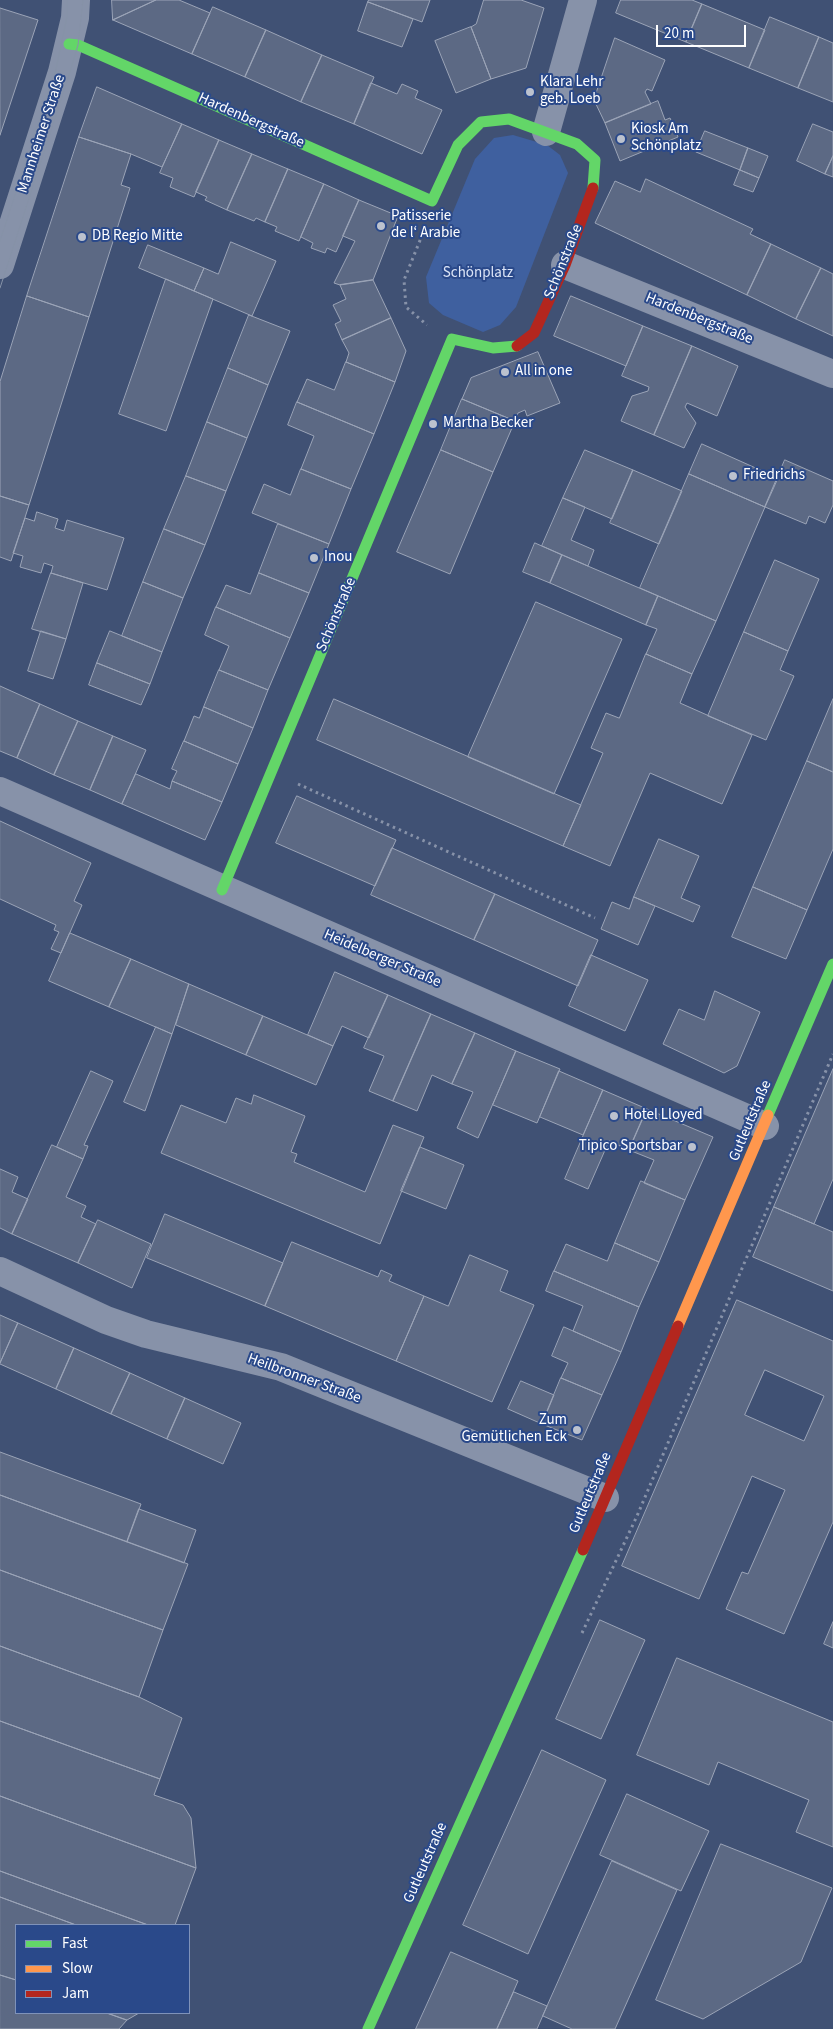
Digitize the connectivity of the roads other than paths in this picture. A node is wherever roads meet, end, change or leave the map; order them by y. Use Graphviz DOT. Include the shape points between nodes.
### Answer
graph roads {
  1 [pos="76,0"];
  2 [pos="583,0"];
  3 [pos="70,44"];
  4 [pos="546,132"];
  5 [pos="432,201"];
  6 [pos="0,265"];
  7 [pos="565,265"];
  8 [pos="833,374"];
  9 [pos="0,792"];
  10 [pos="222,890"];
  11 [pos="833,964"];
  12 [pos="765,1126"];
  13 [pos="0,1271"];
  14 [pos="605,1498"];
  15 [pos="368,2029"];
  1 -- 3 [label="street, Mannheimer Straße"];
  2 -- 4 [label="street"];
  3 -- 5 [label="street, Hardenbergstraße"];
  3 -- 6 [label="street, Mannheimer Straße"];
  4 -- 5 [label="street, Schönstraße" via="509,120 481,122 458,146"];
  4 -- 7 [label="street, Schönstraße" via="577,144 595,160 594,184"];
  7 -- 8 [label="street, Hardenbergstraße"];
  7 -- 10 [label="street, Schönstraße" via="534,333 516,346 492,348 452,339"];
  9 -- 10 [label="street, Heidelberger Straße"];
  10 -- 12 [label="street, Heidelberger Straße"];
  11 -- 12 [label="street, Gutleutstraße"];
  12 -- 14 [label="street, Gutleutstraße"];
  13 -- 14 [label="street, Heilbronner Straße" via="106,1320 146,1334 281,1367"];
  14 -- 15 [label="street, Gutleutstraße"];
}
